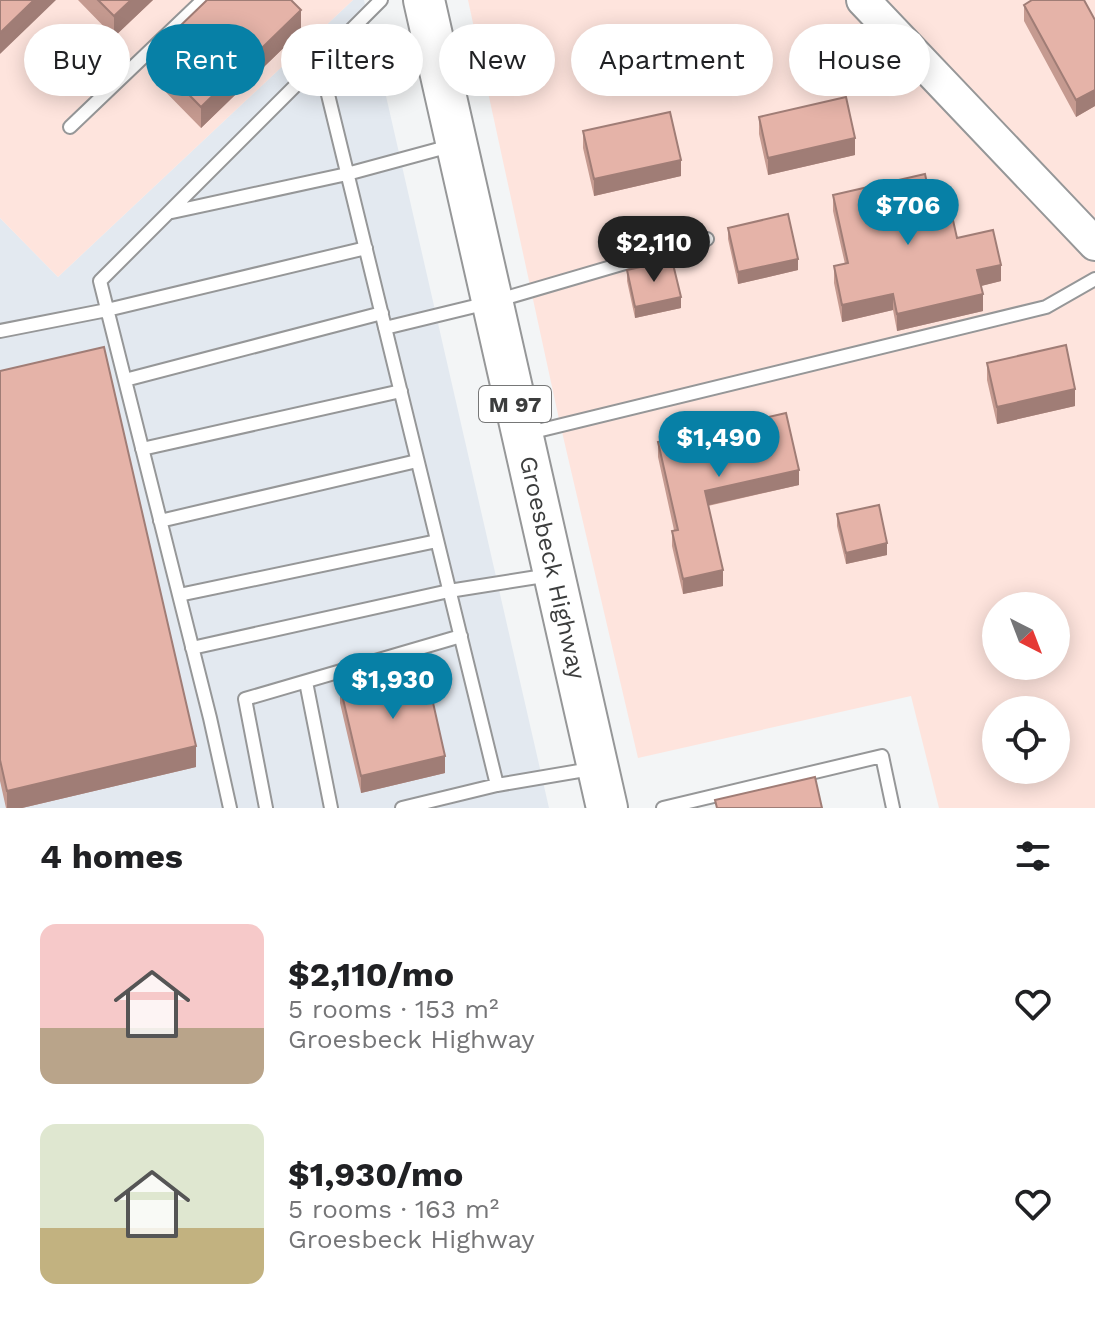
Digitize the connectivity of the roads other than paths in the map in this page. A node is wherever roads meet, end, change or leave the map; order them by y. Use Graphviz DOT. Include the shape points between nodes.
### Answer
graph roads {
  1 [pos="203,0"];
  2 [pos="381,0"];
  3 [pos="424,0"];
  4 [pos="863,0"];
  5 [pos="357,24"];
  6 [pos="286,96"];
  7 [pos="328,96"];
  8 [pos="70,127"];
  9 [pos="457,144"];
  10 [pos="347,174"];
  11 [pos="169,212"];
  12 [pos="707,239"];
  13 [pos="1095,244"];
  14 [pos="366,248"];
  15 [pos="1095,279"];
  16 [pos="492,302"];
  17 [pos="107,310"];
  18 [pos="382,313"];
  19 [pos="385,328"];
  20 [pos="0,331"];
  21 [pos="125,380"];
  22 [pos="401,391"];
  23 [pos="522,435"];
  24 [pos="142,449"];
  25 [pos="417,461"];
  26 [pos="160,521"];
  27 [pos="437,541"];
  28 [pos="553,575"];
  29 [pos="449,591"];
  30 [pos="179,595"];
  31 [pos="461,636"];
  32 [pos="192,648"];
  33 [pos="306,682"];
  34 [pos="598,768"];
  35 [pos="497,785"];
  36 [pos="230,808"];
  37 [pos="266,808"];
  38 [pos="331,808"];
  39 [pos="402,808"];
  40 [pos="607,808"];
  41 [pos="663,808"];
  42 [pos="893,808"];
  1 -- 8 [label="lane"];
  2 -- 5 [label="lane"];
  3 -- 9 [label="main road, Groesbeck Highway / M 97"];
  4 -- 13 [label="street"];
  6 -- 11 [label="lane"];
  7 -- 10 [label="lane"];
  9 -- 10 [label="lane"];
  9 -- 16 [label="main road, Groesbeck Highway / M 97"];
  10 -- 11 [label="lane"];
  10 -- 14 [label="lane"];
  11 -- 17 [label="lane" via="100,281"];
  12 -- 16 [label="lane"];
  14 -- 17 [label="lane"];
  14 -- 18 [label="lane"];
  15 -- 23 [label="lane" via="1046,307"];
  16 -- 19 [label="lane"];
  16 -- 23 [label="main road, Groesbeck Highway / M 97"];
  17 -- 20 [label="lane"];
  17 -- 21 [label="lane"];
  18 -- 19 [label="lane"];
  18 -- 21 [label="lane"];
  19 -- 22 [label="lane"];
  21 -- 24 [label="lane"];
  22 -- 24 [label="lane"];
  22 -- 25 [label="lane"];
  23 -- 28 [label="main road, Groesbeck Highway / M 97"];
  24 -- 26 [label="lane"];
  25 -- 26 [label="lane"];
  25 -- 27 [label="lane"];
  26 -- 30 [label="lane"];
  27 -- 29 [label="lane"];
  27 -- 30 [label="lane"];
  28 -- 29 [label="lane"];
  28 -- 34 [label="main road, Groesbeck Highway / M 97"];
  29 -- 31 [label="lane"];
  29 -- 32 [label="lane"];
  30 -- 32 [label="lane"];
  31 -- 33 [label="lane"];
  31 -- 35 [label="lane"];
  32 -- 36 [label="lane"];
  33 -- 37 [label="lane" via="245,699"];
  33 -- 38 [label="lane"];
  34 -- 35 [label="lane"];
  34 -- 40 [label="main road, Groesbeck Highway / M 97"];
  35 -- 39 [label="lane"];
  41 -- 42 [label="lane" via="882,756"];
}
